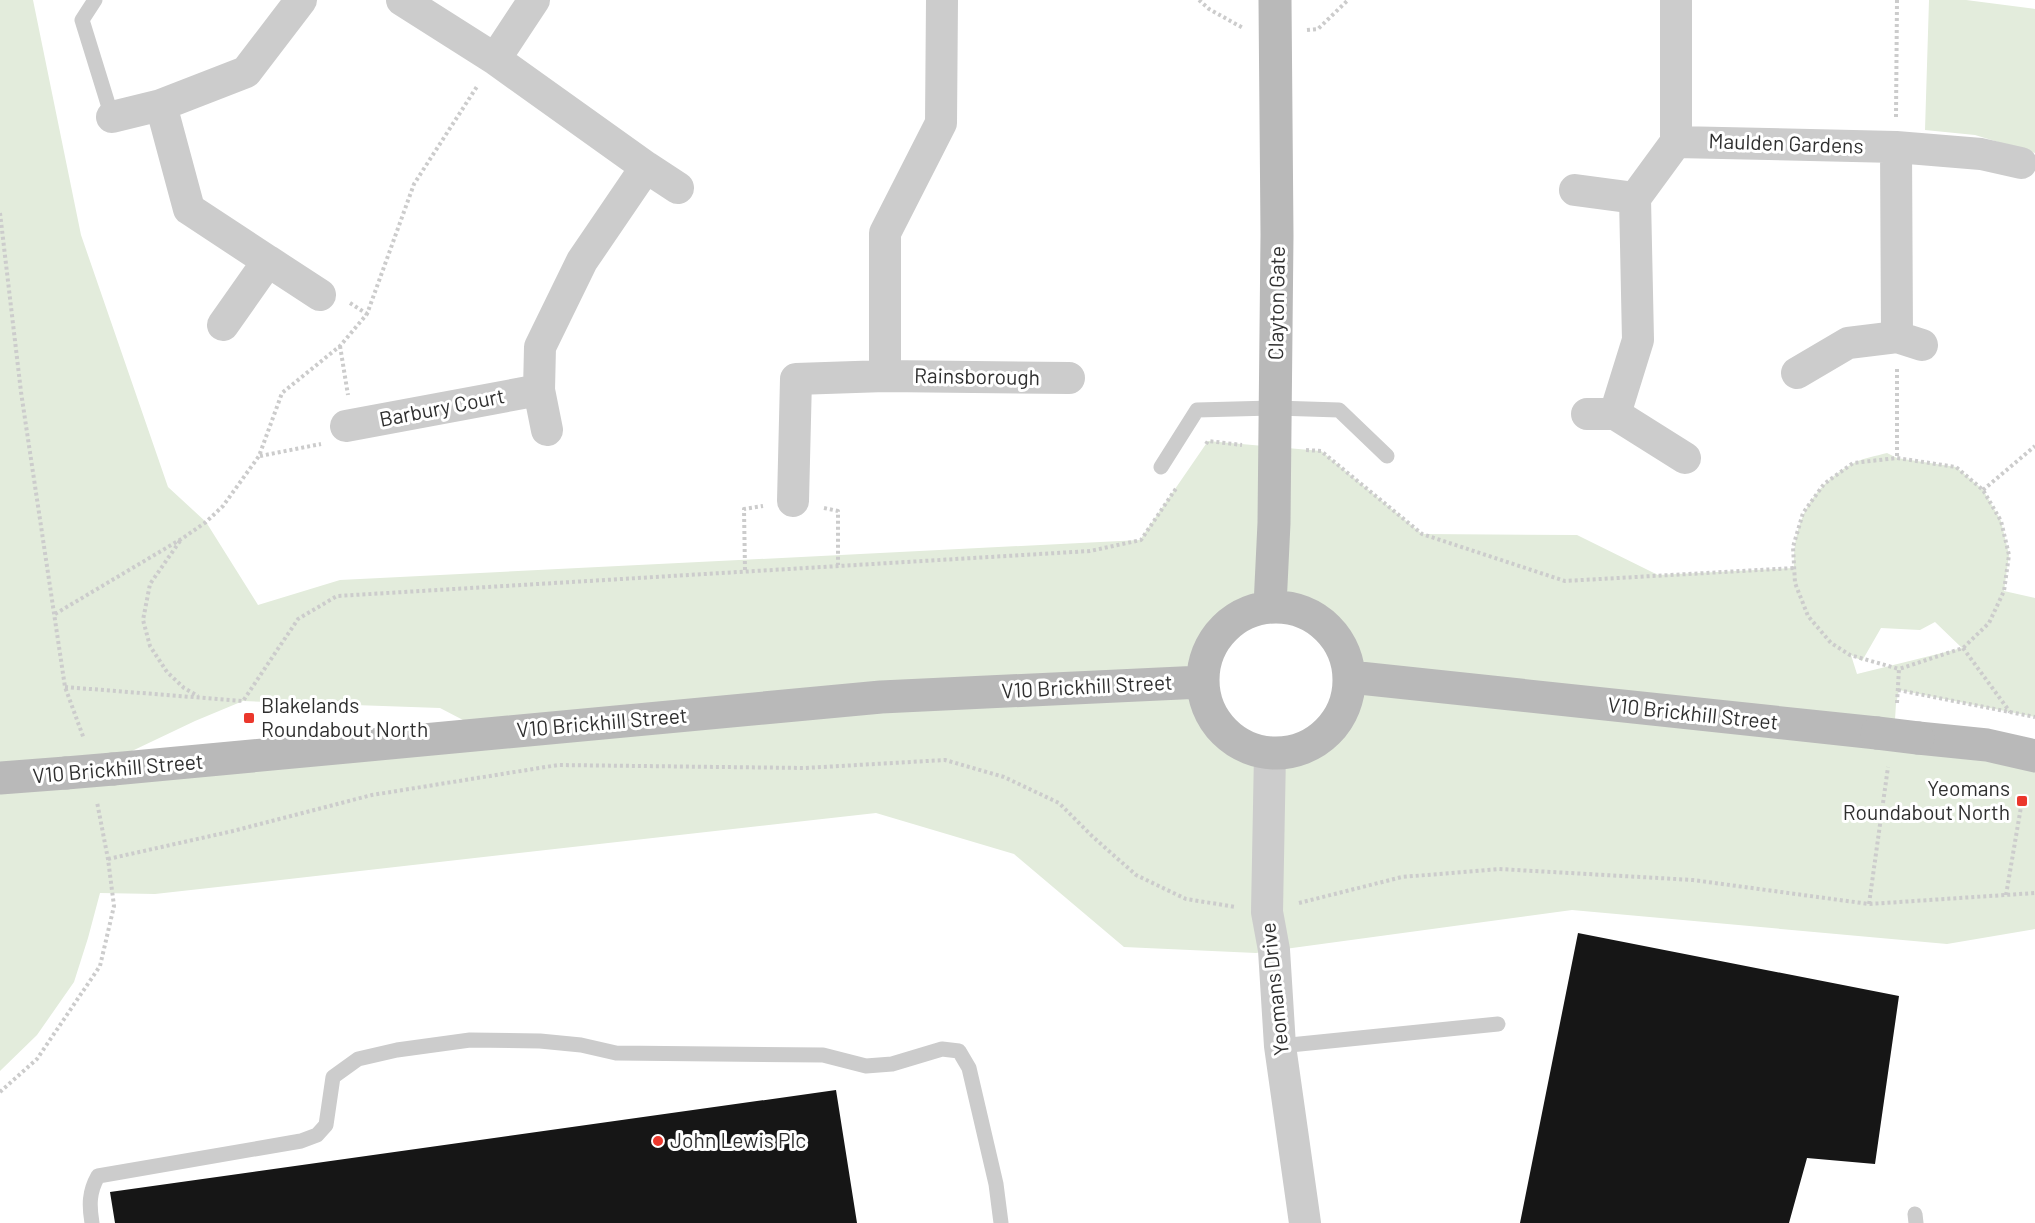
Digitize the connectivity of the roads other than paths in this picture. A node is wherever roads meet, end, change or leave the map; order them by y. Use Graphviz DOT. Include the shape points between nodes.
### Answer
graph roads {
  1 [pos="96,0"];
  2 [pos="301,0"];
  3 [pos="402,0"];
  4 [pos="534,0"];
  5 [pos="942,0"];
  6 [pos="1275,0"];
  7 [pos="1676,0"];
  8 [pos="495,59"];
  9 [pos="161,105"];
  10 [pos="112,117"];
  11 [pos="1676,141"];
  12 [pos="1896,147"];
  13 [pos="2021,163"];
  14 [pos="646,167"];
  15 [pos="678,188"];
  16 [pos="1575,190"];
  17 [pos="1635,198"];
  18 [pos="268,261"];
  19 [pos="320,295"];
  20 [pos="223,325"];
  21 [pos="1797,373"];
  22 [pos="885,376"];
  23 [pos="1069,378"];
  24 [pos="538,390"];
  25 [pos="1276,408"];
  26 [pos="349,425"];
  27 [pos="547,430"];
  28 [pos="1387,456"];
  29 [pos="1685,458"];
  30 [pos="1161,467"];
  31 [pos="794,501"];
  32 [pos="1270,606"];
  33 [pos="1350,677"];
  34 [pos="1202,682"];
  35 [pos="1269,753"];
  36 [pos="2035,756"];
  37 [pos="1,780"];
  38 [pos="1498,1024"];
  39 [pos="1280,1046"];
  40 [pos="92,1223"];
  41 [pos="1002,1223"];
  42 [pos="1305,1223"];
  1 -- 10 [label="lane" via="82,20"];
  2 -- 9 [label="street" via="246,72"];
  3 -- 8 [label="street"];
  4 -- 8 [label="street"];
  5 -- 22 [label="street, Rainsborough" via="940,123 885,233"];
  6 -- 25 [label="street, Clayton Gate"];
  7 -- 11 [label="street"];
  8 -- 14 [label="street"];
  9 -- 10 [label="street"];
  9 -- 18 [label="street" via="189,209"];
  11 -- 12 [label="street, Maulden Gardens"];
  11 -- 17 [label="street"];
  12 -- 13 [label="street, Maulden Gardens" via="1981,154"];
  12 -- 21 [label="street" via="1909,341 1848,343"];
  14 -- 15 [label="street"];
  14 -- 24 [label="street" via="582,261 540,347"];
  16 -- 17 [label="street"];
  17 -- 29 [label="street" via="1638,340 1601,414"];
  18 -- 19 [label="street"];
  18 -- 20 [label="street"];
  22 -- 23 [label="street, Rainsborough"];
  22 -- 31 [label="street, Rainsborough" via="796,379"];
  24 -- 26 [label="street, Barbury Court"];
  24 -- 27 [label="street"];
  25 -- 28 [label="lane" via="1339,410"];
  25 -- 30 [label="lane" via="1197,410"];
  25 -- 32 [label="street, Clayton Gate"];
  32 -- 33 [label="street" via="1298,609 1318,619 1337,637"];
  32 -- 34 [label="street" via="1247,612 1225,626 1208,652"];
  33 -- 35 [label="street" via="1346,705 1326,734 1301,749"];
  33 -- 36 [label="street, V10 Brickhill Street, bridge" via="1918,738"];
  34 -- 35 [label="street" via="1206,704 1221,728 1239,744"];
  34 -- 37 [label="street, V10 Brickhill Street, bridge" via="881,697 104,782 66,773"];
  35 -- 39 [label="street, Yeomans Drive" via="1268,912"];
  38 -- 39 [label="lane"];
  39 -- 42 [label="street, Yeomans Drive"];
  40 -- 41 [label="lane" via="91,1189 98,1176 309,1138 326,1125 333,1077 358,1059 470,1040 540,1041 616,1053 823,1055 866,1066 892,1064 942,1049 959,1051 969,1068"];
}
